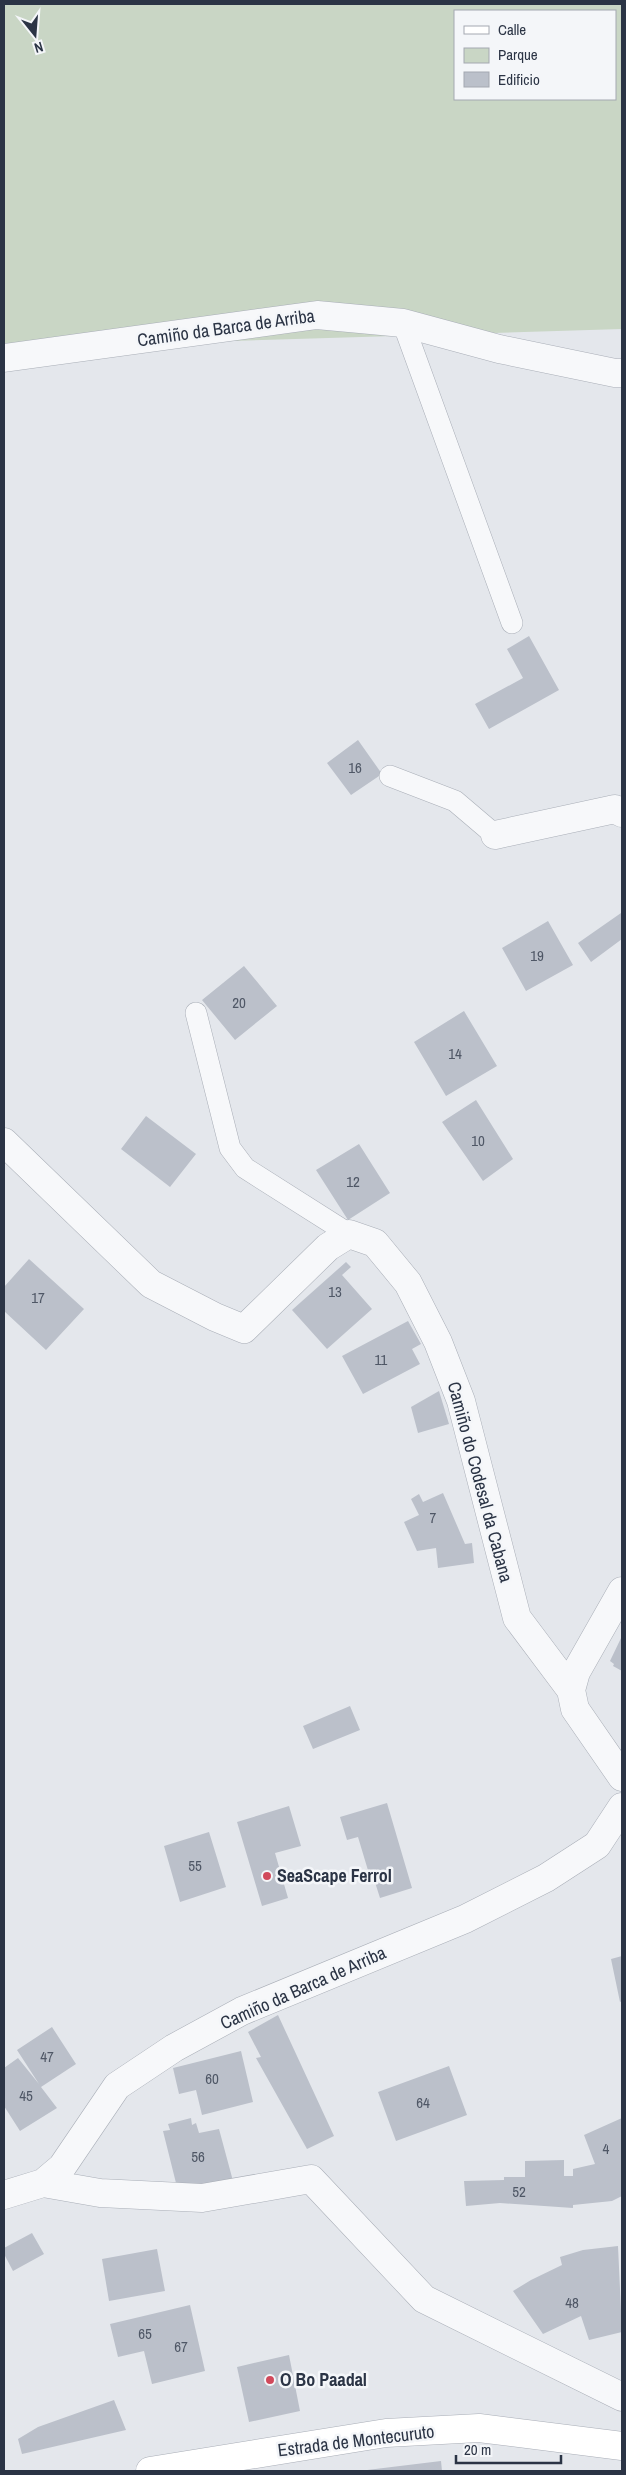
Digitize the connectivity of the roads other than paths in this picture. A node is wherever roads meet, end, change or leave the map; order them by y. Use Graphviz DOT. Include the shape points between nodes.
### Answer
graph roads {
  1 [pos="404,323"];
  2 [pos="4,358"];
  3 [pos="622,373"];
  4 [pos="512,623"];
  5 [pos="390,776"];
  6 [pos="622,813"];
  7 [pos="495,835"];
  8 [pos="196,1013"];
  9 [pos="4,1142"];
  10 [pos="349,1234"];
  11 [pos="622,1590"];
  12 [pos="571,1690"];
  13 [pos="622,1777"];
  14 [pos="622,1806"];
  15 [pos="43,2183"];
  16 [pos="4,2195"];
  17 [pos="622,2398"];
  18 [pos="622,2446"];
  19 [pos="150,2471"];
  1 -- 2 [label="street, Camiño da Barca de Arriba" via="318,315"];
  1 -- 3 [label="street, Camiño da Barca de Arriba" via="499,349"];
  1 -- 4 [label="lane"];
  5 -- 7 [label="lane" via="455,801"];
  6 -- 7 [label="street" via="615,809"];
  8 -- 10 [label="lane" via="230,1148 245,1168"];
  9 -- 10 [label="street" via="152,1284 244,1329 328,1247"];
  10 -- 12 [label="street, Camiño do Codesal da Cabana" via="375,1243 408,1283 438,1342 462,1401 516,1618"];
  11 -- 12 [label="street" via="576,1672"];
  12 -- 13 [label="street" via="575,1709"];
  14 -- 15 [label="street, Camiño da Barca de Arriba" via="597,1845 546,1878 465,1919 242,2011 174,2048 118,2086 62,2167"];
  15 -- 16 [label="street, Camiño da Barca de Arriba"];
  15 -- 17 [label="street" via="100,2193 202,2198 311,2179 424,2299"];
  18 -- 19 [label="main road, Estrada de Montecuruto" via="479,2428 386,2434"];
}
